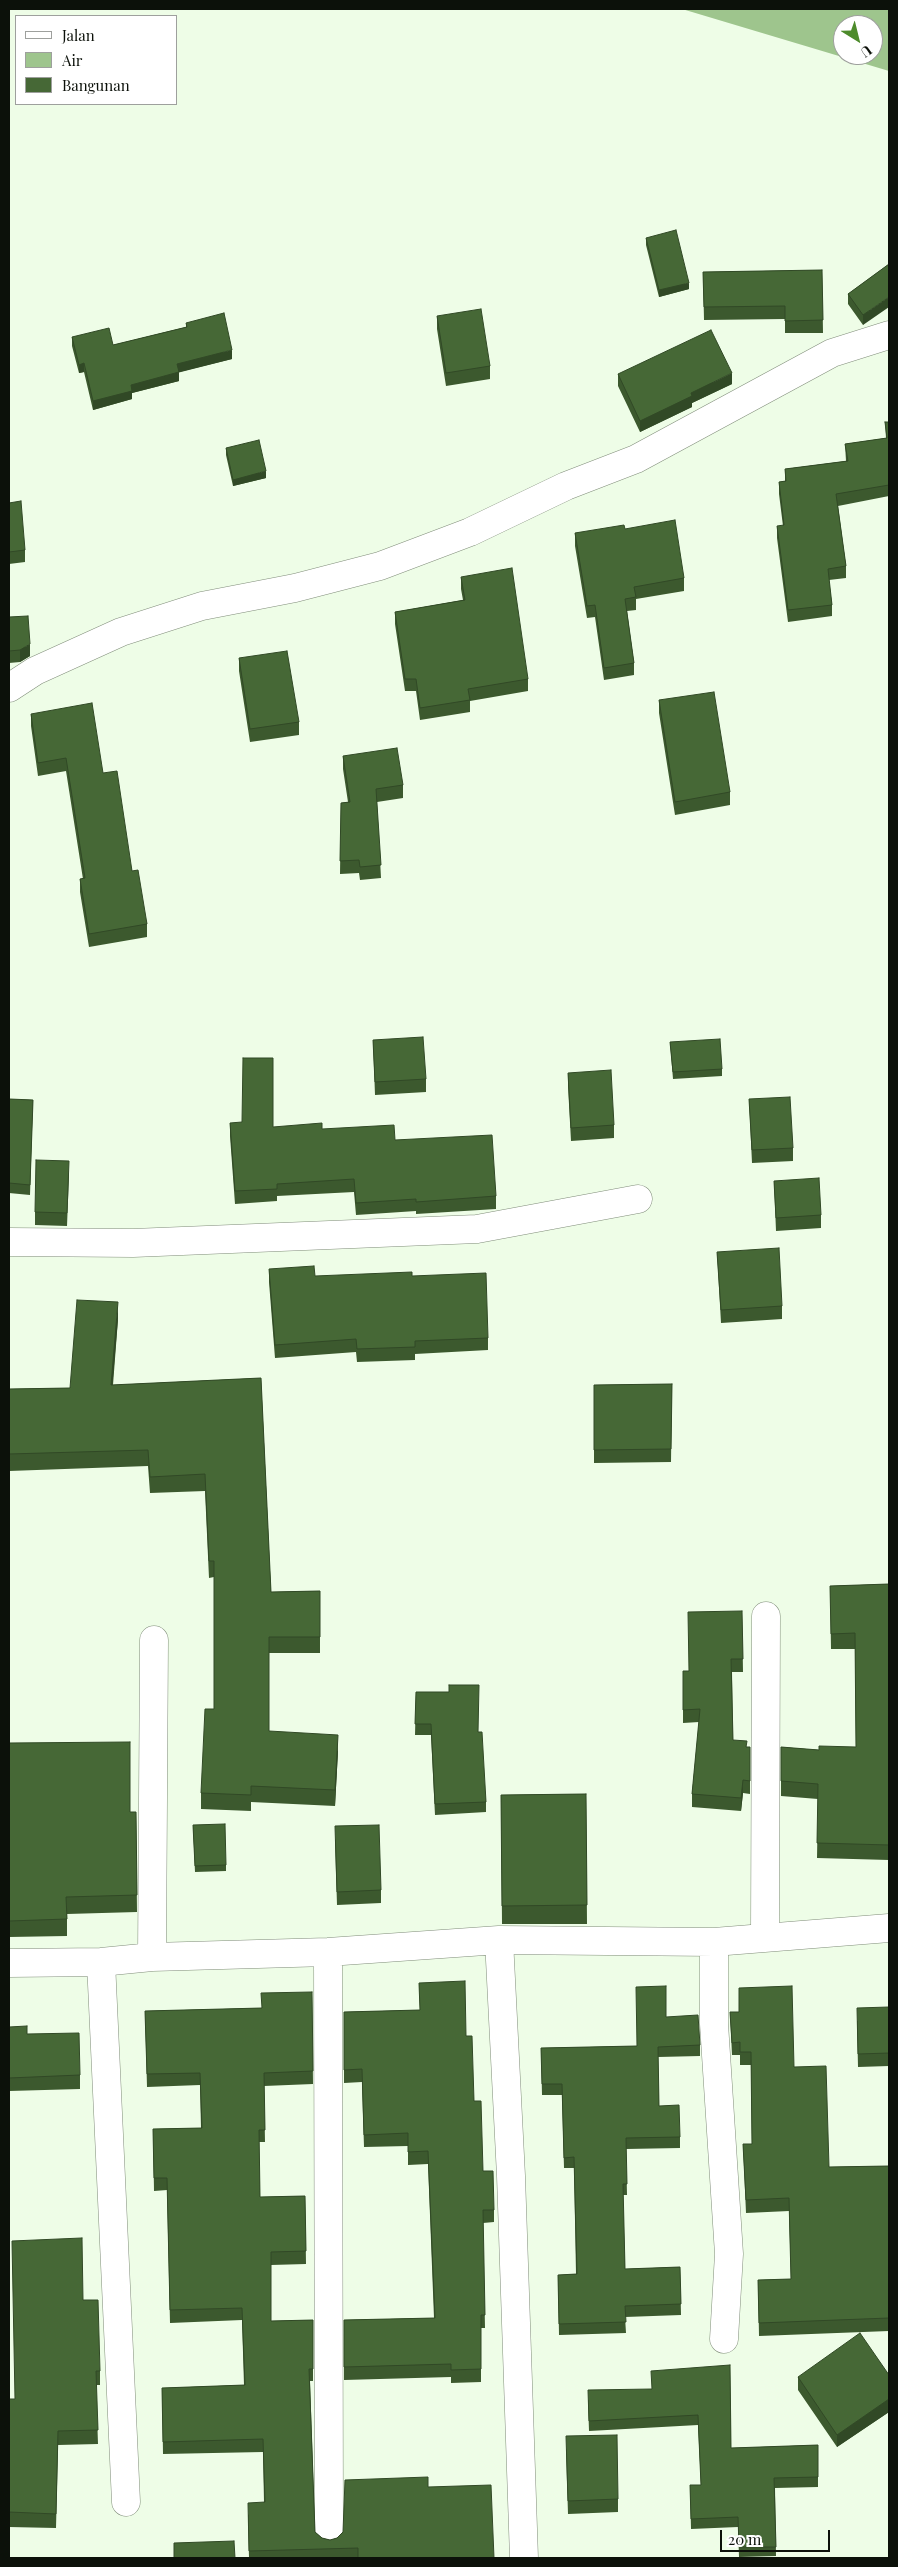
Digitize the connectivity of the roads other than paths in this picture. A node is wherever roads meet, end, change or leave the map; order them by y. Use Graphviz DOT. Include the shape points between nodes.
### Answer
graph roads {
  1 [pos="889,335"];
  2 [pos="9,688"];
  3 [pos="638,1199"];
  4 [pos="9,1242"];
  5 [pos="766,1616"];
  6 [pos="154,1640"];
  7 [pos="889,1928"];
  8 [pos="764,1937"];
  9 [pos="499,1940"];
  10 [pos="714,1942"];
  11 [pos="328,1952"];
  12 [pos="152,1957"];
  13 [pos="101,1962"];
  14 [pos="9,1963"];
  15 [pos="724,2339"];
  16 [pos="126,2502"];
  17 [pos="329,2538"];
  18 [pos="524,2558"];
  1 -- 2 [label="street" via="832,353 636,459 566,486 470,532 380,566 295,588 202,606 121,632 35,671"];
  3 -- 4 [label="street" via="477,1228 133,1243"];
  5 -- 8 [label="street"];
  6 -- 12 [label="street"];
  7 -- 8 [label="street"];
  8 -- 10 [label="street"];
  9 -- 10 [label="street"];
  9 -- 11 [label="street"];
  9 -- 18 [label="street"];
  10 -- 15 [label="street" via="714,2024 729,2254"];
  11 -- 12 [label="street"];
  11 -- 17 [label="street"];
  12 -- 13 [label="street"];
  13 -- 14 [label="street"];
  13 -- 16 [label="street"];
}
